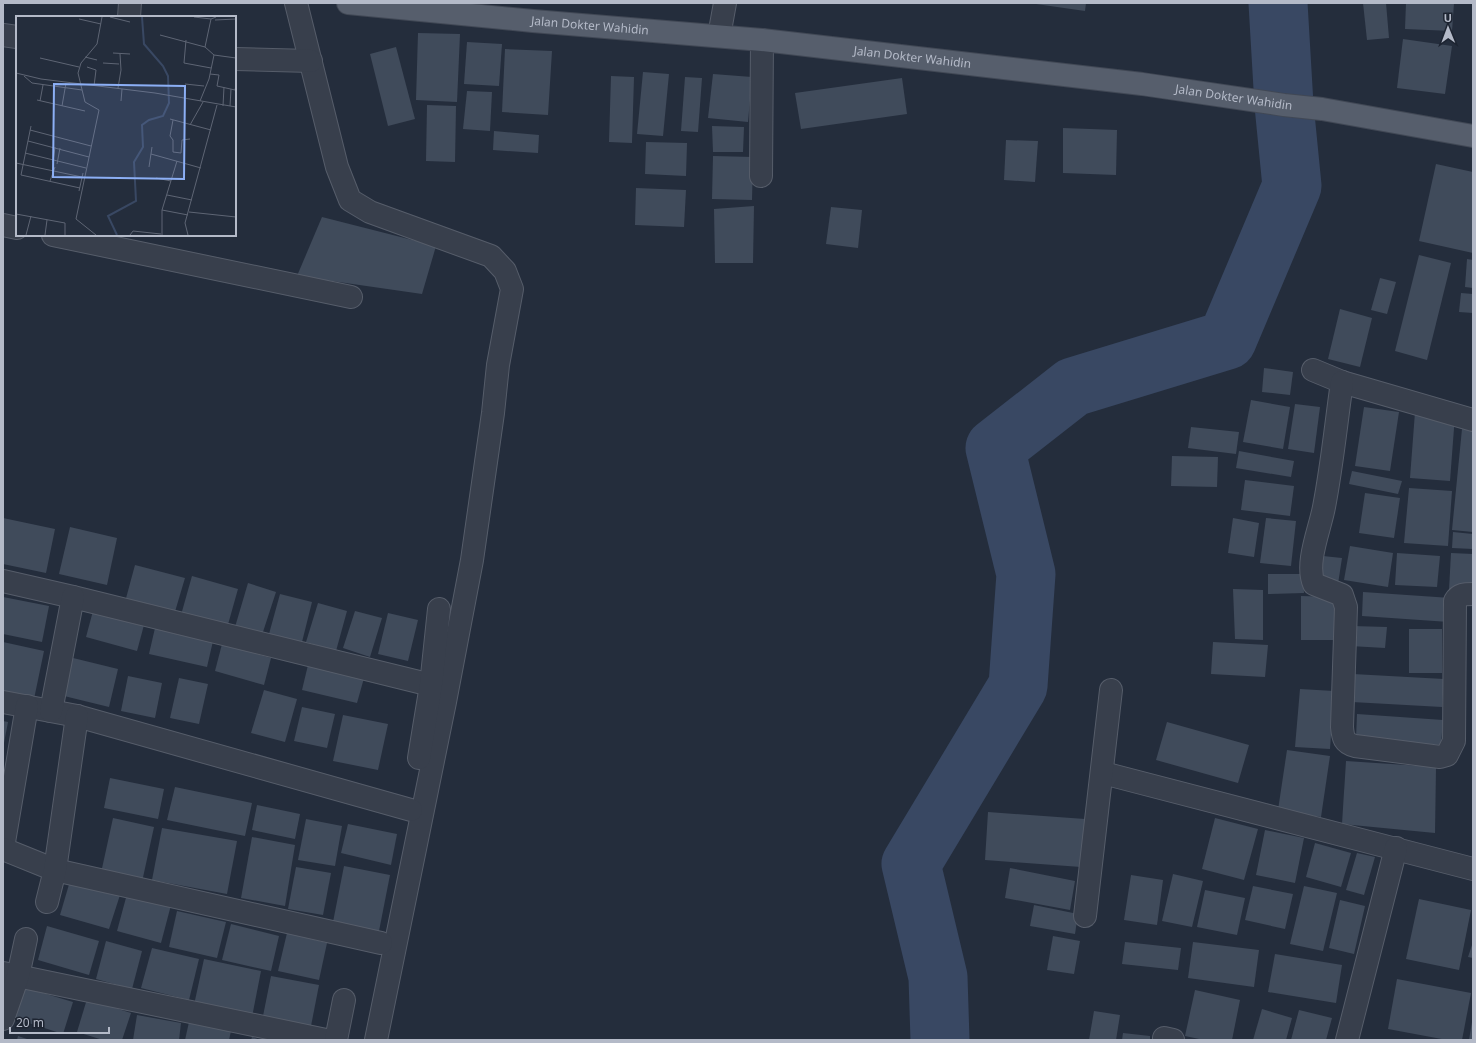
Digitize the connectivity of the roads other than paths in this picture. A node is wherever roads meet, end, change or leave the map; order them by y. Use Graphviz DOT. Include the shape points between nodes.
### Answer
graph roads {
  1 [pos="130,3"];
  2 [pos="296,3"];
  3 [pos="348,3"];
  4 [pos="725,3"];
  5 [pos="446,8"];
  6 [pos="129,16"];
  7 [pos="3,35"];
  8 [pos="719,36"];
  9 [pos="16,37"];
  10 [pos="762,40"];
  11 [pos="236,59"];
  12 [pos="311,62"];
  13 [pos="1473,136"];
  14 [pos="761,176"];
  15 [pos="3,225"];
  16 [pos="16,228"];
  17 [pos="64,236"];
  18 [pos="96,239"];
  19 [pos="351,297"];
  20 [pos="1313,370"];
  21 [pos="1342,382"];
  22 [pos="1473,420"];
  23 [pos="3,581"];
  24 [pos="1473,594"];
  25 [pos="73,597"];
  26 [pos="439,609"];
  27 [pos="431,685"];
  28 [pos="1112,690"];
  29 [pos="3,702"];
  30 [pos="27,706"];
  31 [pos="51,712"];
  32 [pos="77,716"];
  33 [pos="1102,773"];
  34 [pos="411,810"];
  35 [pos="1396,848"];
  36 [pos="3,849"];
  37 [pos="1473,869"];
  38 [pos="55,870"];
  39 [pos="47,902"];
  40 [pos="1085,916"];
  41 [pos="26,939"];
  42 [pos="10,974"];
  43 [pos="344,1000"];
  44 [pos="3,1019"];
  45 [pos="326,1040"];
  46 [pos="336,1040"];
  47 [pos="376,1040"];
  48 [pos="1347,1040"];
  1 -- 6 [label="street"];
  2 -- 12 [label="street"];
  3 -- 5 [label="main road, Jalan Dokter Wahidin"];
  4 -- 8 [label="street"];
  5 -- 8 [label="main road, Jalan Dokter Wahidin"];
  7 -- 9 [label="street"];
  8 -- 10 [label="main road, Jalan Dokter Wahidin"];
  10 -- 13 [label="main road, Jalan Dokter Wahidin" via="1142,84 1322,109"];
  10 -- 14 [label="street"];
  11 -- 12 [label="street"];
  12 -- 47 [label="street" via="337,167 350,200 370,212 491,256 505,271 512,289 498,365 494,413 472,560"];
  15 -- 16 [label="street"];
  17 -- 18 [label="street"];
  18 -- 19 [label="street"];
  20 -- 21 [label="street"];
  21 -- 22 [label="street"];
  21 -- 24 [label="street" via="1311,578 1314,584 1342,595 1346,607 1342,727 1347,744 1440,757 1447,755 1454,741 1455,601 1464,594"];
  23 -- 25 [label="street"];
  25 -- 27 [label="street"];
  25 -- 31 [label="street"];
  26 -- 27 [label="street"];
  27 -- 34 [label="street"];
  28 -- 33 [label="street"];
  29 -- 30 [label="street"];
  30 -- 31 [label="street"];
  30 -- 36 [label="street"];
  31 -- 32 [label="street"];
  32 -- 34 [label="street"];
  32 -- 38 [label="street"];
  33 -- 35 [label="street"];
  33 -- 40 [label="street"];
  34 -- 38 [label="street" via="381,952"];
  35 -- 37 [label="street"];
  35 -- 48 [label="street"];
  36 -- 38 [label="street"];
  38 -- 39 [label="street"];
  41 -- 42 [label="street"];
  42 -- 44 [label="street"];
  42 -- 45 [label="street"];
  43 -- 46 [label="street"];
}
